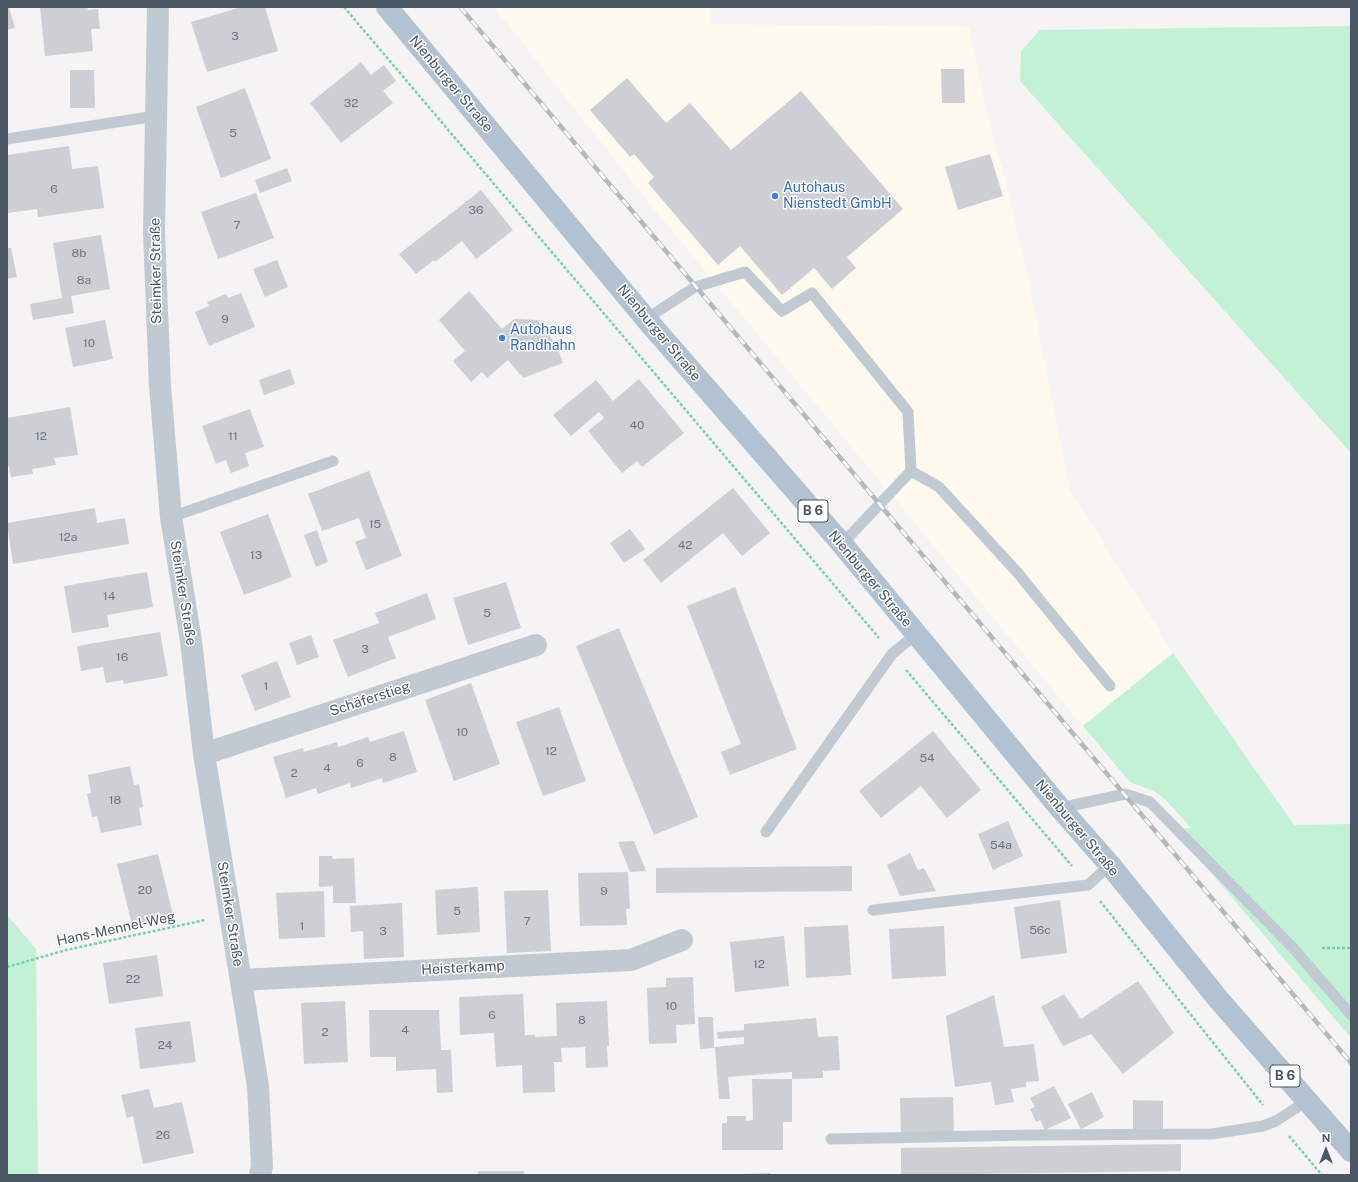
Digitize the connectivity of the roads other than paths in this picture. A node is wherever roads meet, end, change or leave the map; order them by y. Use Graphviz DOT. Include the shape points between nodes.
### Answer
graph roads {
  1 [pos="158,7"];
  2 [pos="387,7"];
  3 [pos="156,116"];
  4 [pos="7,140"];
  5 [pos="646,319"];
  6 [pos="333,461"];
  7 [pos="911,471"];
  8 [pos="171,517"];
  9 [pos="842,544"];
  10 [pos="916,634"];
  11 [pos="536,645"];
  12 [pos="1110,686"];
  13 [pos="204,754"];
  14 [pos="1060,808"];
  15 [pos="766,832"];
  16 [pos="1110,865"];
  17 [pos="873,910"];
  18 [pos="682,940"];
  19 [pos="241,980"];
  20 [pos="1351,1014"];
  21 [pos="1307,1101"];
  22 [pos="831,1139"];
  23 [pos="1351,1151"];
  24 [pos="260,1175"];
  1 -- 3 [label="street, Steimker Straße"];
  2 -- 5 [label="main road, Nienburger Straße / B 6"];
  3 -- 4 [label="lane"];
  3 -- 8 [label="street, Steimker Straße" via="154,232 160,386"];
  5 -- 7 [label="lane" via="695,287 745,272 782,312 812,293 908,412"];
  5 -- 9 [label="main road, Nienburger Straße / B 6"];
  6 -- 8 [label="lane"];
  7 -- 9 [label="lane"];
  7 -- 12 [label="lane" via="939,487 1018,572"];
  8 -- 13 [label="street, Steimker Straße" via="191,641"];
  9 -- 10 [label="main road, Nienburger Straße / B 6"];
  10 -- 14 [label="main road, Nienburger Straße / B 6"];
  10 -- 15 [label="lane" via="892,654"];
  11 -- 13 [label="street, Schäferstieg"];
  13 -- 19 [label="street, Steimker Straße"];
  14 -- 16 [label="main road, Nienburger Straße / B 6"];
  14 -- 20 [label="lane" via="1125,794 1150,802 1294,949"];
  16 -- 17 [label="lane" via="1088,885"];
  16 -- 21 [label="main road, Nienburger Straße / B 6" via="1219,1000"];
  18 -- 19 [label="street, Heisterkamp" via="631,960"];
  19 -- 24 [label="street, Steimker Straße" via="258,1086 262,1166"];
  21 -- 22 [label="lane" via="1276,1121 1252,1129 1212,1134"];
  21 -- 23 [label="main road, Nienburger Straße / B 6"];
}
